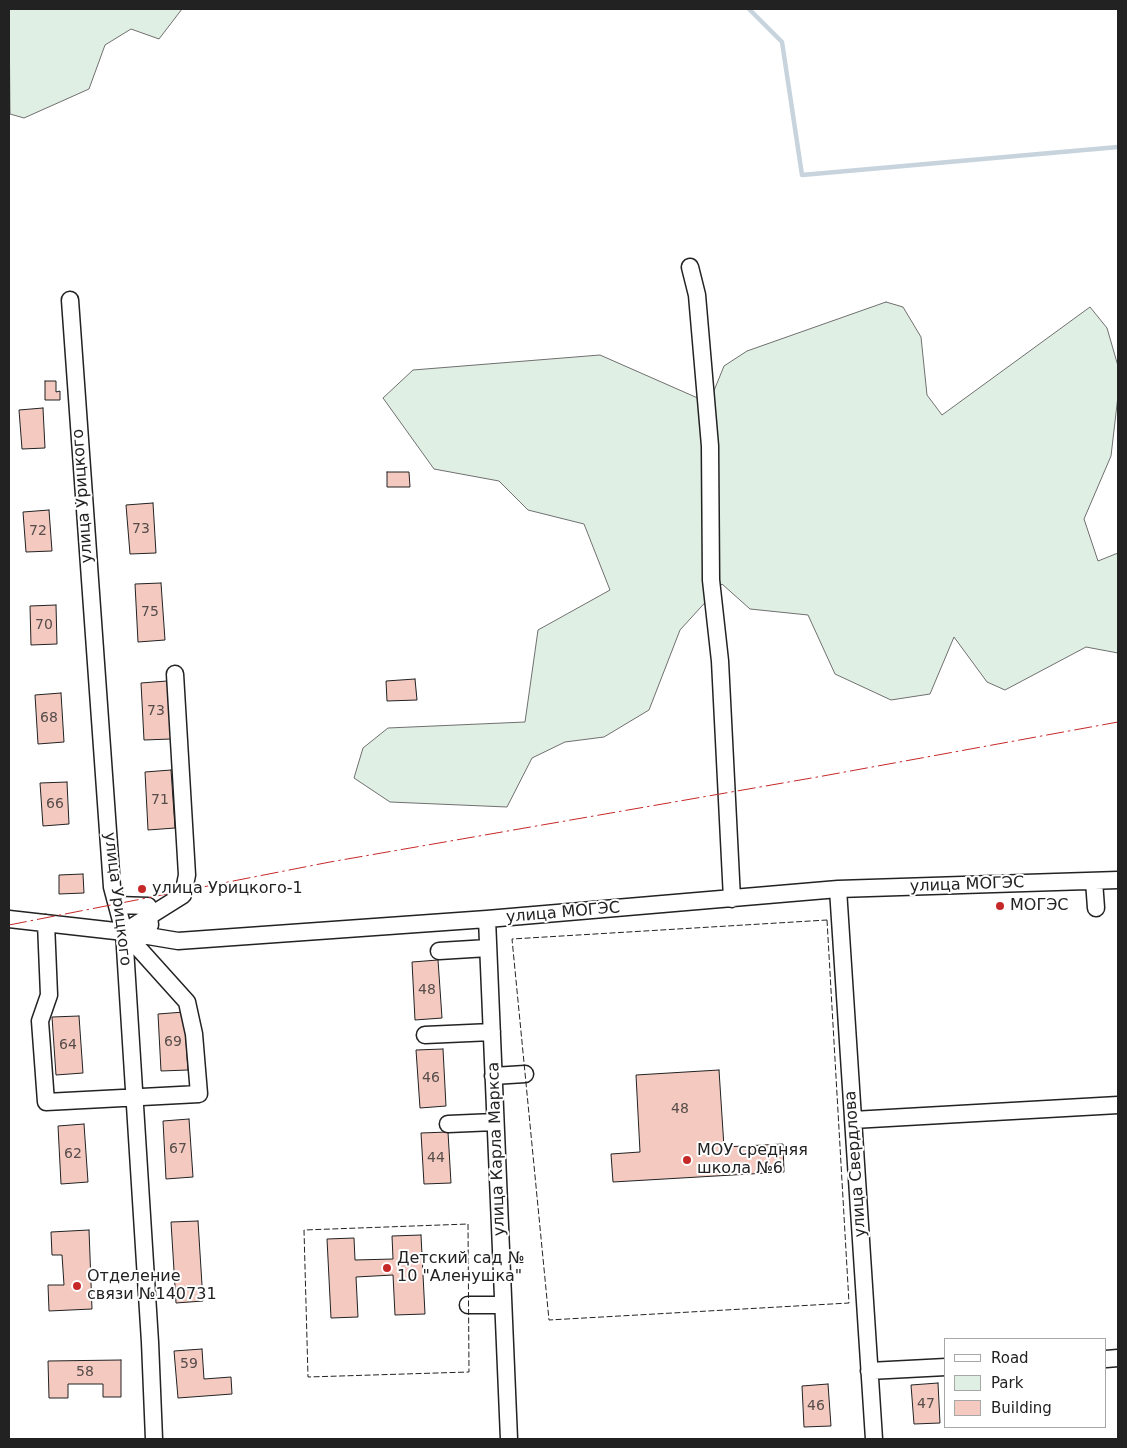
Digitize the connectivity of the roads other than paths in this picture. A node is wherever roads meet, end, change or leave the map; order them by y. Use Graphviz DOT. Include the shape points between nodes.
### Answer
graph roads {
  1 [pos="690,267"];
  2 [pos="70,300"];
  3 [pos="175,674"];
  4 [pos="1118,880"];
  5 [pos="1094,881"];
  6 [pos="838,888"];
  7 [pos="732,899"];
  8 [pos="117,905"];
  9 [pos="1096,908"];
  10 [pos="149,918"];
  11 [pos="9,919"];
  12 [pos="487,919"];
  13 [pos="46,923"];
  14 [pos="124,932"];
  15 [pos="152,937"];
  16 [pos="488,948"];
  17 [pos="439,952"];
  18 [pos="492,1032"];
  19 [pos="425,1035"];
  20 [pos="525,1074"];
  21 [pos="493,1076"];
  22 [pos="135,1098"];
  23 [pos="1118,1105"];
  24 [pos="853,1120"];
  25 [pos="495,1122"];
  26 [pos="448,1124"];
  27 [pos="503,1305"];
  28 [pos="468,1306"];
  29 [pos="944,1367"];
  30 [pos="869,1371"];
  31 [pos="154,1439"];
  32 [pos="509,1439"];
  33 [pos="874,1439"];
  1 -- 7 [label="street" via="697,295 710,446 711,580 720,661"];
  2 -- 8 [label="street, улица Урицкого" via="112,887"];
  3 -- 10 [label="street" via="187,875 183,895"];
  4 -- 5 [label="street, улица МОГЭС"];
  5 -- 6 [label="street, улица МОГЭС"];
  5 -- 9 [label="street"];
  6 -- 7 [label="street, улица МОГЭС"];
  6 -- 24 [label="street, улица Свердлова"];
  7 -- 12 [label="street, улица МОГЭС"];
  8 -- 10 [label="street" via="148,906"];
  8 -- 14 [label="street, улица Урицкого"];
  10 -- 14 [label="street"];
  10 -- 15 [label="street"];
  11 -- 13 [label="street, улица МОГЭС"];
  12 -- 15 [label="street, улица МОГЭС" via="178,942"];
  12 -- 16 [label="street, улица Карла Маркса"];
  13 -- 14 [label="street, улица МОГЭС"];
  13 -- 22 [label="street" via="49,995 40,1020 46,1102"];
  14 -- 15 [label="street, улица МОГЭС"];
  14 -- 22 [label="street, улица Урицкого"];
  14 -- 22 [label="street" via="188,1002 199,1094"];
  16 -- 17 [label="street"];
  16 -- 18 [label="street, улица Карла Маркса"];
  18 -- 19 [label="street"];
  18 -- 21 [label="street, улица Карла Маркса"];
  20 -- 21 [label="street"];
  21 -- 25 [label="street, улица Карла Маркса"];
  22 -- 31 [label="street, улица Урицкого"];
  23 -- 24 [label="street"];
  24 -- 30 [label="street, улица Свердлова"];
  25 -- 26 [label="street"];
  25 -- 27 [label="street, улица Карла Маркса"];
  27 -- 28 [label="street"];
  27 -- 32 [label="street, улица Карла Маркса"];
  29 -- 30 [label="street"];
  30 -- 33 [label="street, улица Свердлова"];
}
